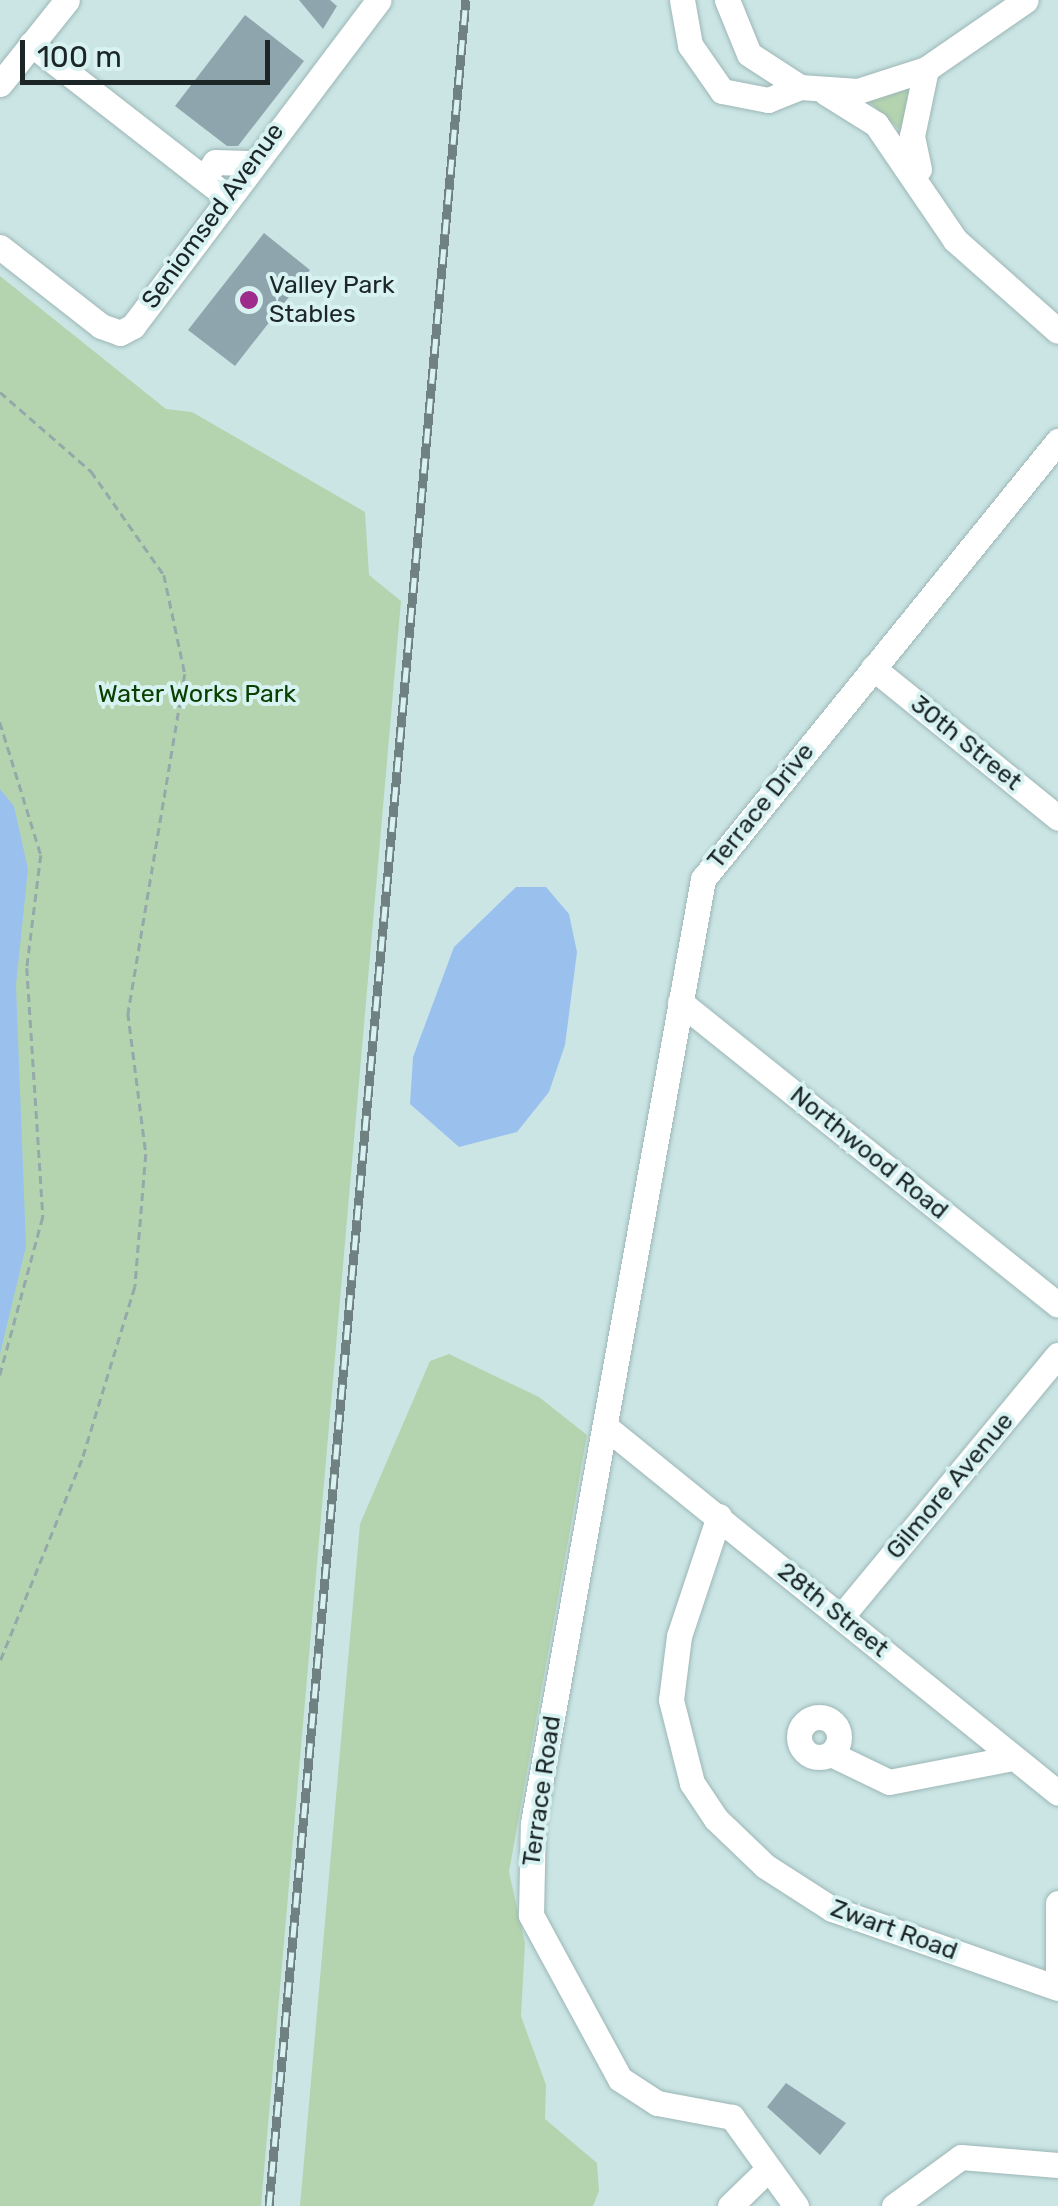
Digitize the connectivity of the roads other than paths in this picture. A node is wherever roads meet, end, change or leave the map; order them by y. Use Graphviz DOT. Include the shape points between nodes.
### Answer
graph roads {
  1 [pos="67,0"];
  2 [pos="378,0"];
  3 [pos="682,0"];
  4 [pos="727,0"];
  5 [pos="1026,0"];
  6 [pos="31,44"];
  7 [pos="926,68"];
  8 [pos="0,84"];
  9 [pos="800,88"];
  10 [pos="826,93"];
  11 [pos="921,178"];
  12 [pos="214,186"];
  13 [pos="0,247"];
  14 [pos="1058,332"];
  15 [pos="1058,441"];
  16 [pos="873,668"];
  17 [pos="1058,818"];
  18 [pos="680,1002"];
  19 [pos="1058,1304"];
  20 [pos="1058,1355"];
  21 [pos="607,1428"];
  22 [pos="719,1516"];
  23 [pos="841,1617"];
  24 [pos="831,1754"];
  25 [pos="1013,1758"];
  26 [pos="1058,1794"];
  27 [pos="1058,1903"];
  28 [pos="1058,1987"];
  29 [pos="1058,2165"];
  30 [pos="764,2173"];
  31 [pos="893,2204"];
  32 [pos="730,2206"];
  33 [pos="796,2206"];
  1 -- 6 [label="street"];
  2 -- 12 [label="street, Seniomsed Avenue" via="248,163"];
  3 -- 9 [label="street" via="690,45 722,90 768,100"];
  4 -- 9 [label="street" via="749,54"];
  5 -- 7 [label="street"];
  6 -- 8 [label="street"];
  6 -- 12 [label="street"];
  7 -- 10 [label="street"];
  7 -- 11 [label="street" via="912,136"];
  9 -- 10 [label="street"];
  10 -- 11 [label="street" via="860,110"];
  11 -- 14 [label="street" via="955,240"];
  12 -- 13 [label="street, Seniomsed Avenue" via="120,334"];
  15 -- 16 [label="street, Terrace Drive"];
  16 -- 17 [label="street, 30th Street"];
  16 -- 18 [label="street, Terrace Drive" via="710,868"];
  18 -- 19 [label="street, Northwood Road"];
  18 -- 21 [label="street, Terrace Drive"];
  20 -- 23 [label="street, Gilmore Avenue"];
  21 -- 22 [label="street, 28th Street"];
  21 -- 30 [label="street, Terrace Road" via="534,1823 530,1915 620,2079 656,2102 732,2117"];
  22 -- 23 [label="street, 28th Street"];
  22 -- 28 [label="street, Zwart Road" via="671,1690 678,1743 716,1819 765,1866 832,1909"];
  23 -- 25 [label="street, 28th Street"];
  24 -- 25 [label="street" via="889,1782"];
  25 -- 26 [label="street, 28th Street"];
  27 -- 28 [label="street"];
  29 -- 31 [label="street" via="961,2157"];
  30 -- 32 [label="street"];
  30 -- 33 [label="street, Terrace Road"];
}
